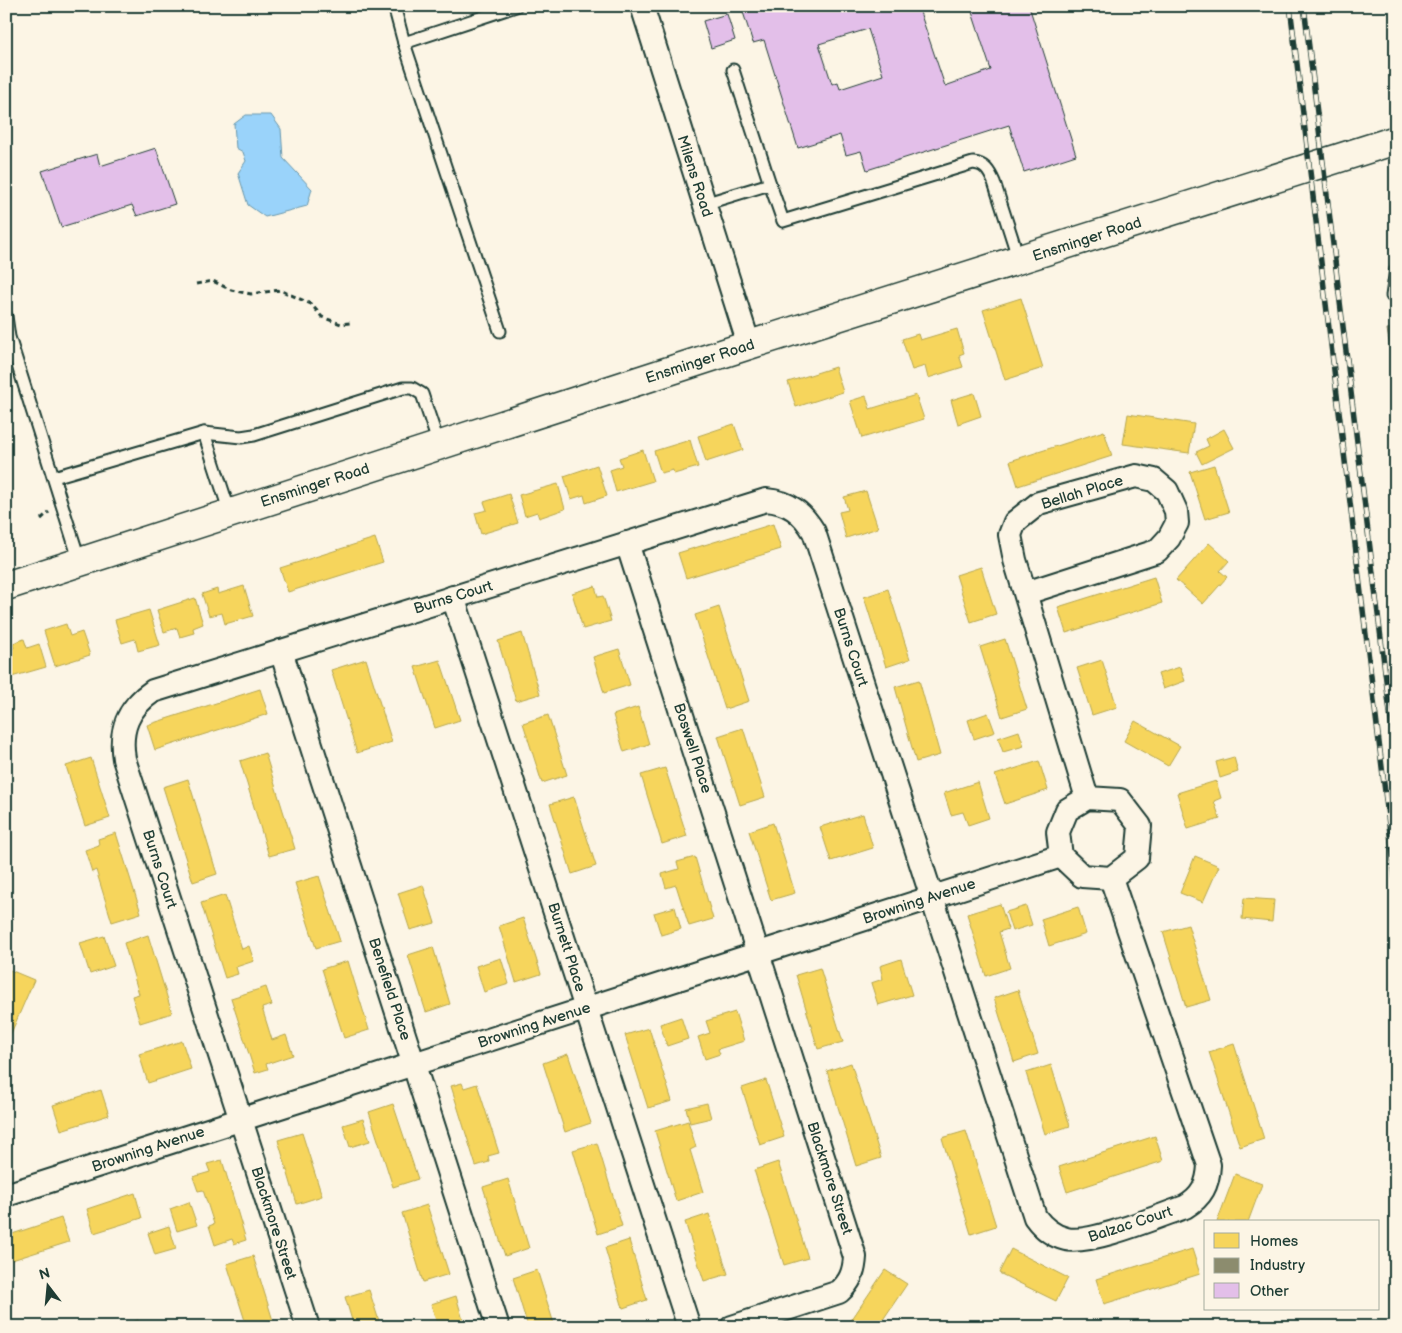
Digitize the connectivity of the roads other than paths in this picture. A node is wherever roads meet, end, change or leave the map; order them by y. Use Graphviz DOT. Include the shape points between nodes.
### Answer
graph roads {
  1 [pos="394,6"];
  2 [pos="516,6"];
  3 [pos="642,6"];
  4 [pos="404,44"];
  5 [pos="733,70"];
  6 [pos="1396,140"];
  7 [pos="770,184"];
  8 [pos="704,204"];
  9 [pos="1019,260"];
  10 [pos="1396,269"];
  11 [pos="1392,296"];
  12 [pos="6,316"];
  13 [pos="500,331"];
  14 [pos="749,345"];
  15 [pos="204,433"];
  16 [pos="439,445"];
  17 [pos="54,477"];
  18 [pos="230,513"];
  19 [pos="627,543"];
  20 [pos="80,562"];
  21 [pos="6,586"];
  22 [pos="1026,593"];
  23 [pos="453,597"];
  24 [pos="281,651"];
  25 [pos="1087,798"];
  26 [pos="1062,856"];
  27 [pos="1111,878"];
  28 [pos="932,897"];
  29 [pos="758,953"];
  30 [pos="586,1008"];
  31 [pos="414,1064"];
  32 [pos="240,1119"];
  33 [pos="6,1195"];
  34 [pos="308,1327"];
  35 [pos="498,1327"];
  36 [pos="689,1327"];
  37 [pos="732,1327"];
  1 -- 4 [label="lane"];
  2 -- 4 [label="lane"];
  3 -- 8 [label="street, Milens Road"];
  4 -- 13 [label="lane"];
  5 -- 7 [label="lane"];
  6 -- 9 [label="street, Ensminger Road"];
  7 -- 8 [label="lane"];
  7 -- 9 [label="lane" via="783,222 979,163 989,171 994,182"];
  8 -- 14 [label="street, Milens Road"];
  9 -- 14 [label="street, Ensminger Road"];
  10 -- 11 [label="lane"];
  12 -- 17 [label="lane" via="9,337"];
  14 -- 16 [label="street, Ensminger Road"];
  15 -- 16 [label="lane" via="241,437 254,435 403,388 412,388 422,394"];
  15 -- 17 [label="lane"];
  15 -- 18 [label="lane"];
  16 -- 18 [label="street, Ensminger Road"];
  17 -- 20 [label="lane"];
  18 -- 20 [label="street, Ensminger Road"];
  19 -- 23 [label="street, Burns Court"];
  19 -- 28 [label="street, Burns Court" via="766,500 781,501 806,518 814,532"];
  19 -- 29 [label="street, Boswell Place"];
  20 -- 21 [label="street, Ensminger Road"];
  22 -- 22 [label="street, Bellah Place" via="1010,535 1015,522 1039,503 1136,476 1154,480 1167,491 1176,511 1177,523 1157,551"];
  22 -- 25 [label="street, Bellah Place"];
  23 -- 24 [label="street, Burns Court"];
  23 -- 30 [label="street, Burnett Place"];
  24 -- 31 [label="street, Benefield Place"];
  24 -- 32 [label="street, Burns Court" via="153,692 130,712 123,728 124,759"];
  25 -- 26 [label="street" via="1067,810 1058,832"];
  25 -- 27 [label="street" via="1120,800 1140,826 1137,858"];
  26 -- 27 [label="street" via="1082,876"];
  26 -- 28 [label="street, Browning Avenue"];
  27 -- 28 [label="street, Balzac Court" via="1209,1165 1208,1178 1203,1191 1184,1207 1080,1240 1067,1240 1052,1234 1035,1217"];
  28 -- 29 [label="street, Browning Avenue"];
  29 -- 30 [label="street, Browning Avenue"];
  29 -- 37 [label="street, Blackmore Street" via="855,1257 849,1283 838,1292"];
  30 -- 31 [label="street, Browning Avenue"];
  30 -- 36 [label="street, Burnett Place"];
  31 -- 32 [label="street, Browning Avenue"];
  31 -- 35 [label="street, Benefield Place"];
  32 -- 33 [label="street, Browning Avenue"];
  32 -- 34 [label="street, Blackmore Street"];
}
